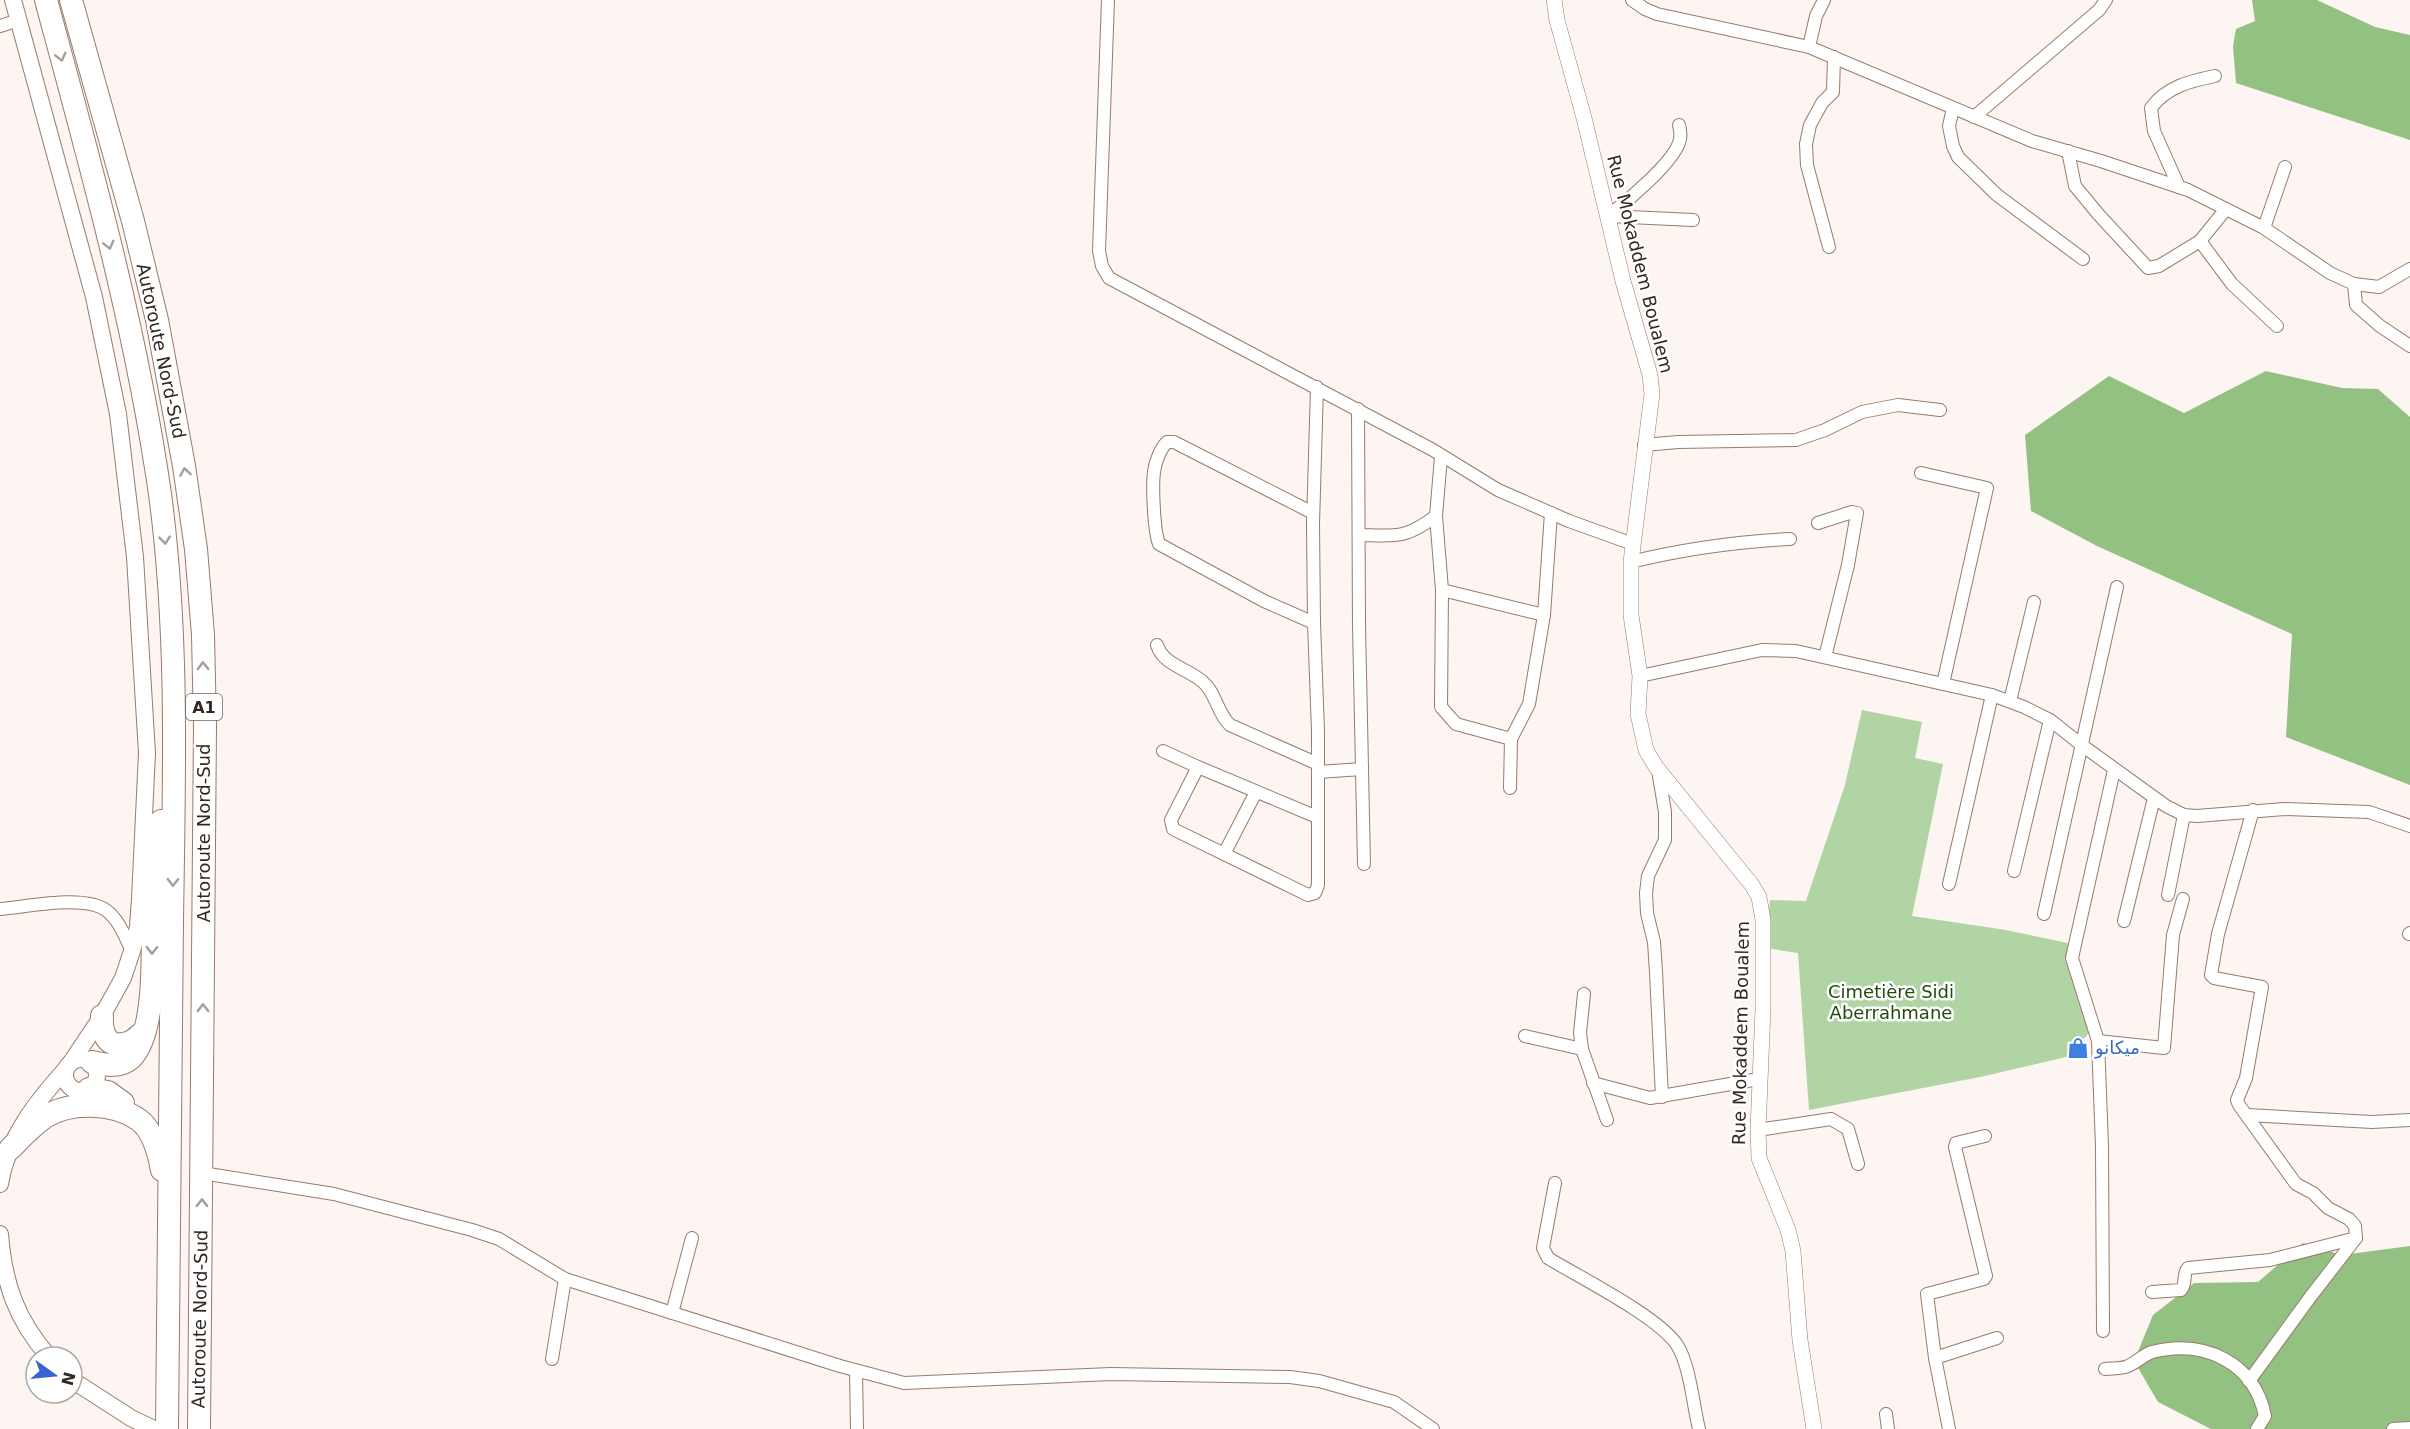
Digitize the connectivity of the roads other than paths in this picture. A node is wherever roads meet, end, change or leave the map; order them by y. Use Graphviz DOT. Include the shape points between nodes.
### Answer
graph roads {
  1 [pos="13,0"];
  2 [pos="46,0"];
  3 [pos="71,0"];
  4 [pos="1108,0"];
  5 [pos="1554,0"];
  6 [pos="1632,0"];
  7 [pos="1824,0"];
  8 [pos="2106,0"];
  9 [pos="19,20"];
  10 [pos="0,26"];
  11 [pos="1809,46"];
  12 [pos="1834,57"];
  13 [pos="2215,76"];
  14 [pos="1953,108"];
  15 [pos="1974,117"];
  16 [pos="1679,125"];
  17 [pos="2068,152"];
  18 [pos="2285,167"];
  19 [pos="2179,187"];
  20 [pos="2226,209"];
  21 [pos="1608,216"];
  22 [pos="1693,220"];
  23 [pos="2264,228"];
  24 [pos="2200,241"];
  25 [pos="1829,247"];
  26 [pos="2083,259"];
  27 [pos="2410,269"];
  28 [pos="2354,284"];
  29 [pos="2277,326"];
  30 [pos="2410,346"];
  31 [pos="1317,387"];
  32 [pos="1358,409"];
  33 [pos="1940,410"];
  34 [pos="1644,445"];
  35 [pos="1441,457"];
  36 [pos="1921,473"];
  37 [pos="1313,513"];
  38 [pos="1551,513"];
  39 [pos="1436,516"];
  40 [pos="1818,523"];
  41 [pos="1360,535"];
  42 [pos="1790,539"];
  43 [pos="1633,544"];
  44 [pos="1631,562"];
  45 [pos="2117,587"];
  46 [pos="1442,590"];
  47 [pos="2034,602"];
  48 [pos="1544,615"];
  49 [pos="1314,623"];
  50 [pos="1158,645"];
  51 [pos="1825,657"];
  52 [pos="1640,676"];
  53 [pos="1943,684"];
  54 [pos="1992,695"];
  55 [pos="2010,701"];
  56 [pos="175,704"];
  57 [pos="2050,720"];
  58 [pos="1511,739"];
  59 [pos="2083,747"];
  60 [pos="1163,751"];
  61 [pos="1198,767"];
  62 [pos="1318,768"];
  63 [pos="1362,769"];
  64 [pos="1658,770"];
  65 [pos="2114,770"];
  66 [pos="1510,788"];
  67 [pos="1256,792"];
  68 [pos="2154,798"];
  69 [pos="2253,810"];
  70 [pos="2184,815"];
  71 [pos="1317,817"];
  72 [pos="2410,826"];
  73 [pos="1224,854"];
  74 [pos="1364,864"];
  75 [pos="2014,871"];
  76 [pos="1949,884"];
  77 [pos="2168,895"];
  78 [pos="2183,898"];
  79 [pos="0,909"];
  80 [pos="2044,914"];
  81 [pos="2124,921"];
  82 [pos="132,951"];
  83 [pos="1584,994"];
  84 [pos="102,1016"];
  85 [pos="144,1032"];
  86 [pos="1525,1036"];
  87 [pos="2098,1041"];
  88 [pos="1582,1049"];
  89 [pos="77,1064"];
  90 [pos="1759,1079"];
  91 [pos="1593,1083"];
  92 [pos="84,1090"];
  93 [pos="43,1095"];
  94 [pos="1662,1097"];
  95 [pos="2248,1115"];
  96 [pos="140,1120"];
  97 [pos="1606,1120"];
  98 [pos="2410,1120"];
  99 [pos="1758,1130"];
  100 [pos="1985,1136"];
  101 [pos="9,1149"];
  102 [pos="1858,1164"];
  103 [pos="202,1173"];
  104 [pos="0,1182"];
  105 [pos="1555,1183"];
  106 [pos="169,1203"];
  107 [pos="0,1234"];
  108 [pos="692,1238"];
  109 [pos="2356,1238"];
  110 [pos="565,1279"];
  111 [pos="2152,1292"];
  112 [pos="672,1313"];
  113 [pos="2103,1331"];
  114 [pos="1997,1338"];
  115 [pos="41,1345"];
  116 [pos="1935,1358"];
  117 [pos="552,1359"];
  118 [pos="2105,1369"];
  119 [pos="856,1371"];
  120 [pos="2250,1382"];
  121 [pos="84,1388"];
  122 [pos="1886,1414"];
  123 [pos="2410,1428"];
  124 [pos="154,1429"];
  125 [pos="167,1429"];
  126 [pos="199,1429"];
  127 [pos="857,1429"];
  128 [pos="1433,1429"];
  129 [pos="1699,1429"];
  130 [pos="1814,1429"];
  131 [pos="1888,1429"];
  132 [pos="1949,1429"];
  133 [pos="2257,1429"];
  134 [pos="2393,1429"];
  1 -- 9 [label="main road"];
  2 -- 56 [label="highway, Autoroute Nord-Sud / A1, one-way" via="142,384 166,552"];
  103 -- 3 [label="highway, Autoroute Nord-Sud / A1, one-way" via="205,726 196,549 157,320"];
  4 -- 31 [label="street" via="1099,215 1102,266 1109,278 1126,288"];
  5 -- 21 [label="street, Rue Mokaddem Boualem"];
  6 -- 11 [label="street" via="1657,14"];
  7 -- 11 [label="street"];
  8 -- 15 [label="street"];
  9 -- 10 [label="street"];
  9 -- 82 [label="main road" via="94,297 118,414 135,557 147,753 138,927"];
  11 -- 12 [label="street"];
  12 -- 14 [label="street"];
  12 -- 25 [label="street" via="1833,92 1810,125 1806,144 1807,165"];
  13 -- 19 [label="street" via="2187,81 2158,97 2151,108 2154,131"];
  14 -- 15 [label="street"];
  14 -- 26 [label="street" via="1949,126 1958,157 1996,195"];
  15 -- 17 [label="street"];
  16 -- 21 [label="street" via="1680,141 1668,160"];
  17 -- 19 [label="street"];
  17 -- 24 [label="street" via="2075,186 2148,268 2159,266"];
  18 -- 23 [label="street"];
  19 -- 20 [label="street"];
  20 -- 23 [label="street"];
  20 -- 24 [label="street"];
  21 -- 22 [label="street"];
  21 -- 34 [label="street, Rue Mokaddem Boualem" via="1650,375 1652,394"];
  23 -- 28 [label="street" via="2330,273"];
  24 -- 29 [label="street" via="2232,284"];
  27 -- 28 [label="street" via="2379,287"];
  28 -- 30 [label="street" via="2356,305"];
  31 -- 32 [label="street"];
  31 -- 37 [label="street"];
  32 -- 35 [label="street"];
  32 -- 41 [label="street"];
  33 -- 34 [label="street" via="1898,405 1862,412 1796,440"];
  34 -- 43 [label="street, Rue Mokaddem Boualem"];
  35 -- 38 [label="street" via="1498,490"];
  35 -- 39 [label="street"];
  36 -- 53 [label="street" via="1987,489"];
  37 -- 49 [label="street"];
  37 -- 49 [label="street" via="1174,442 1162,447 1154,472 1159,544 1264,601"];
  38 -- 43 [label="street"];
  38 -- 48 [label="street"];
  39 -- 41 [label="street" via="1410,534"];
  39 -- 46 [label="street"];
  40 -- 51 [label="street" via="1857,513"];
  41 -- 63 [label="street"];
  42 -- 44 [label="street" via="1724,543"];
  43 -- 44 [label="street, Rue Mokaddem Boualem"];
  44 -- 52 [label="street, Rue Mokaddem Boualem" via="1632,615"];
  45 -- 59 [label="street"];
  46 -- 48 [label="street"];
  46 -- 58 [label="street" via="1441,707 1456,724"];
  47 -- 55 [label="street"];
  48 -- 58 [label="street" via="1529,704"];
  49 -- 62 [label="street"];
  50 -- 62 [label="street" via="1167,660 1206,684 1230,725"];
  51 -- 52 [label="street" via="1762,650"];
  51 -- 53 [label="street"];
  52 -- 64 [label="street, Rue Mokaddem Boualem" via="1638,714 1646,750"];
  53 -- 54 [label="street"];
  54 -- 55 [label="street"];
  54 -- 76 [label="street"];
  55 -- 57 [label="street"];
  56 -- 85 [label="highway, one-way" via="166,753 153,890 151,988"];
  56 -- 106 [label="highway, Autoroute Nord-Sud / A1, one-way"];
  57 -- 59 [label="street"];
  57 -- 75 [label="street"];
  58 -- 66 [label="street"];
  59 -- 65 [label="street"];
  59 -- 80 [label="street"];
  60 -- 61 [label="street"];
  61 -- 67 [label="street"];
  61 -- 73 [label="street" via="1171,825 1190,839"];
  62 -- 63 [label="street"];
  62 -- 71 [label="street"];
  63 -- 74 [label="street"];
  64 -- 90 [label="street, Rue Mokaddem Boualem" via="1759,897 1763,920"];
  64 -- 94 [label="street" via="1665,840 1648,876 1646,893 1654,942"];
  65 -- 68 [label="street"];
  65 -- 87 [label="street" via="2072,958"];
  67 -- 71 [label="street"];
  67 -- 73 [label="street"];
  68 -- 70 [label="street"];
  68 -- 81 [label="street"];
  69 -- 70 [label="street"];
  69 -- 72 [label="street" via="2370,812"];
  69 -- 95 [label="street" via="2218,934 2211,975 2262,987 2246,1077 2237,1100"];
  70 -- 77 [label="street"];
  71 -- 73 [label="street" via="1315,893 1308,895"];
  78 -- 87 [label="street" via="2173,935 2163,1048"];
  79 -- 82 [label="street" via="70,902 91,905 106,910"];
  82 -- 84 [label="main road" via="123,978"];
  83 -- 88 [label="street"];
  84 -- 85 [label="highway" via="105,1038 116,1044 127,1044"];
  84 -- 89 [label="main road"];
  85 -- 89 [label="highway" via="131,1058 116,1066"];
  86 -- 88 [label="street"];
  87 -- 113 [label="street"];
  88 -- 91 [label="street"];
  89 -- 92 [label="main road" via="64,1075 69,1086"];
  89 -- 92 [label="main road" via="97,1071 96,1082"];
  89 -- 93 [label="main road"];
  90 -- 94 [label="street"];
  90 -- 99 [label="street, Rue Mokaddem Boualem"];
  91 -- 94 [label="street" via="1650,1098"];
  91 -- 97 [label="street"];
  92 -- 93 [label="main road"];
  92 -- 96 [label="highway" via="108,1092"];
  93 -- 101 [label="main road"];
  95 -- 98 [label="street" via="2372,1122"];
  95 -- 109 [label="street" via="2296,1185 2349,1219 2355,1226"];
  96 -- 101 [label="highway" via="98,1106 64,1109 46,1117"];
  96 -- 106 [label="highway" via="155,1144"];
  99 -- 102 [label="street" via="1831,1119 1848,1129"];
  99 -- 130 [label="street, Rue Mokaddem Boualem" via="1760,1158 1793,1251 1800,1340"];
  100 -- 116 [label="street" via="1954,1146 1986,1276 1927,1294"];
  101 -- 104 [label="main road"];
  103 -- 110 [label="street" via="334,1194 472,1230 499,1239"];
  126 -- 103 [label="highway, Autoroute Nord-Sud / A1, one-way"];
  105 -- 129 [label="street" via="1543,1248 1548,1258 1660,1328 1677,1345"];
  106 -- 125 [label="highway, Autoroute Nord-Sud / A1"];
  107 -- 115 [label="main road" via="9,1293"];
  108 -- 112 [label="street"];
  109 -- 111 [label="street" via="2270,1260 2188,1268 2181,1290"];
  109 -- 120 [label="street"];
  110 -- 112 [label="street"];
  110 -- 117 [label="street"];
  112 -- 119 [label="street"];
  114 -- 116 [label="street"];
  116 -- 132 [label="street"];
  118 -- 120 [label="street" via="2127,1367 2151,1353 2183,1349 2212,1352 2235,1363"];
  119 -- 127 [label="street"];
  119 -- 128 [label="street" via="904,1383 1112,1374 1290,1377 1394,1402"];
  120 -- 133 [label="street" via="2262,1399 2265,1416"];
  121 -- 124 [label="main road"];
  122 -- 131 [label="street"];
  123 -- 134 [label="street"];
}
